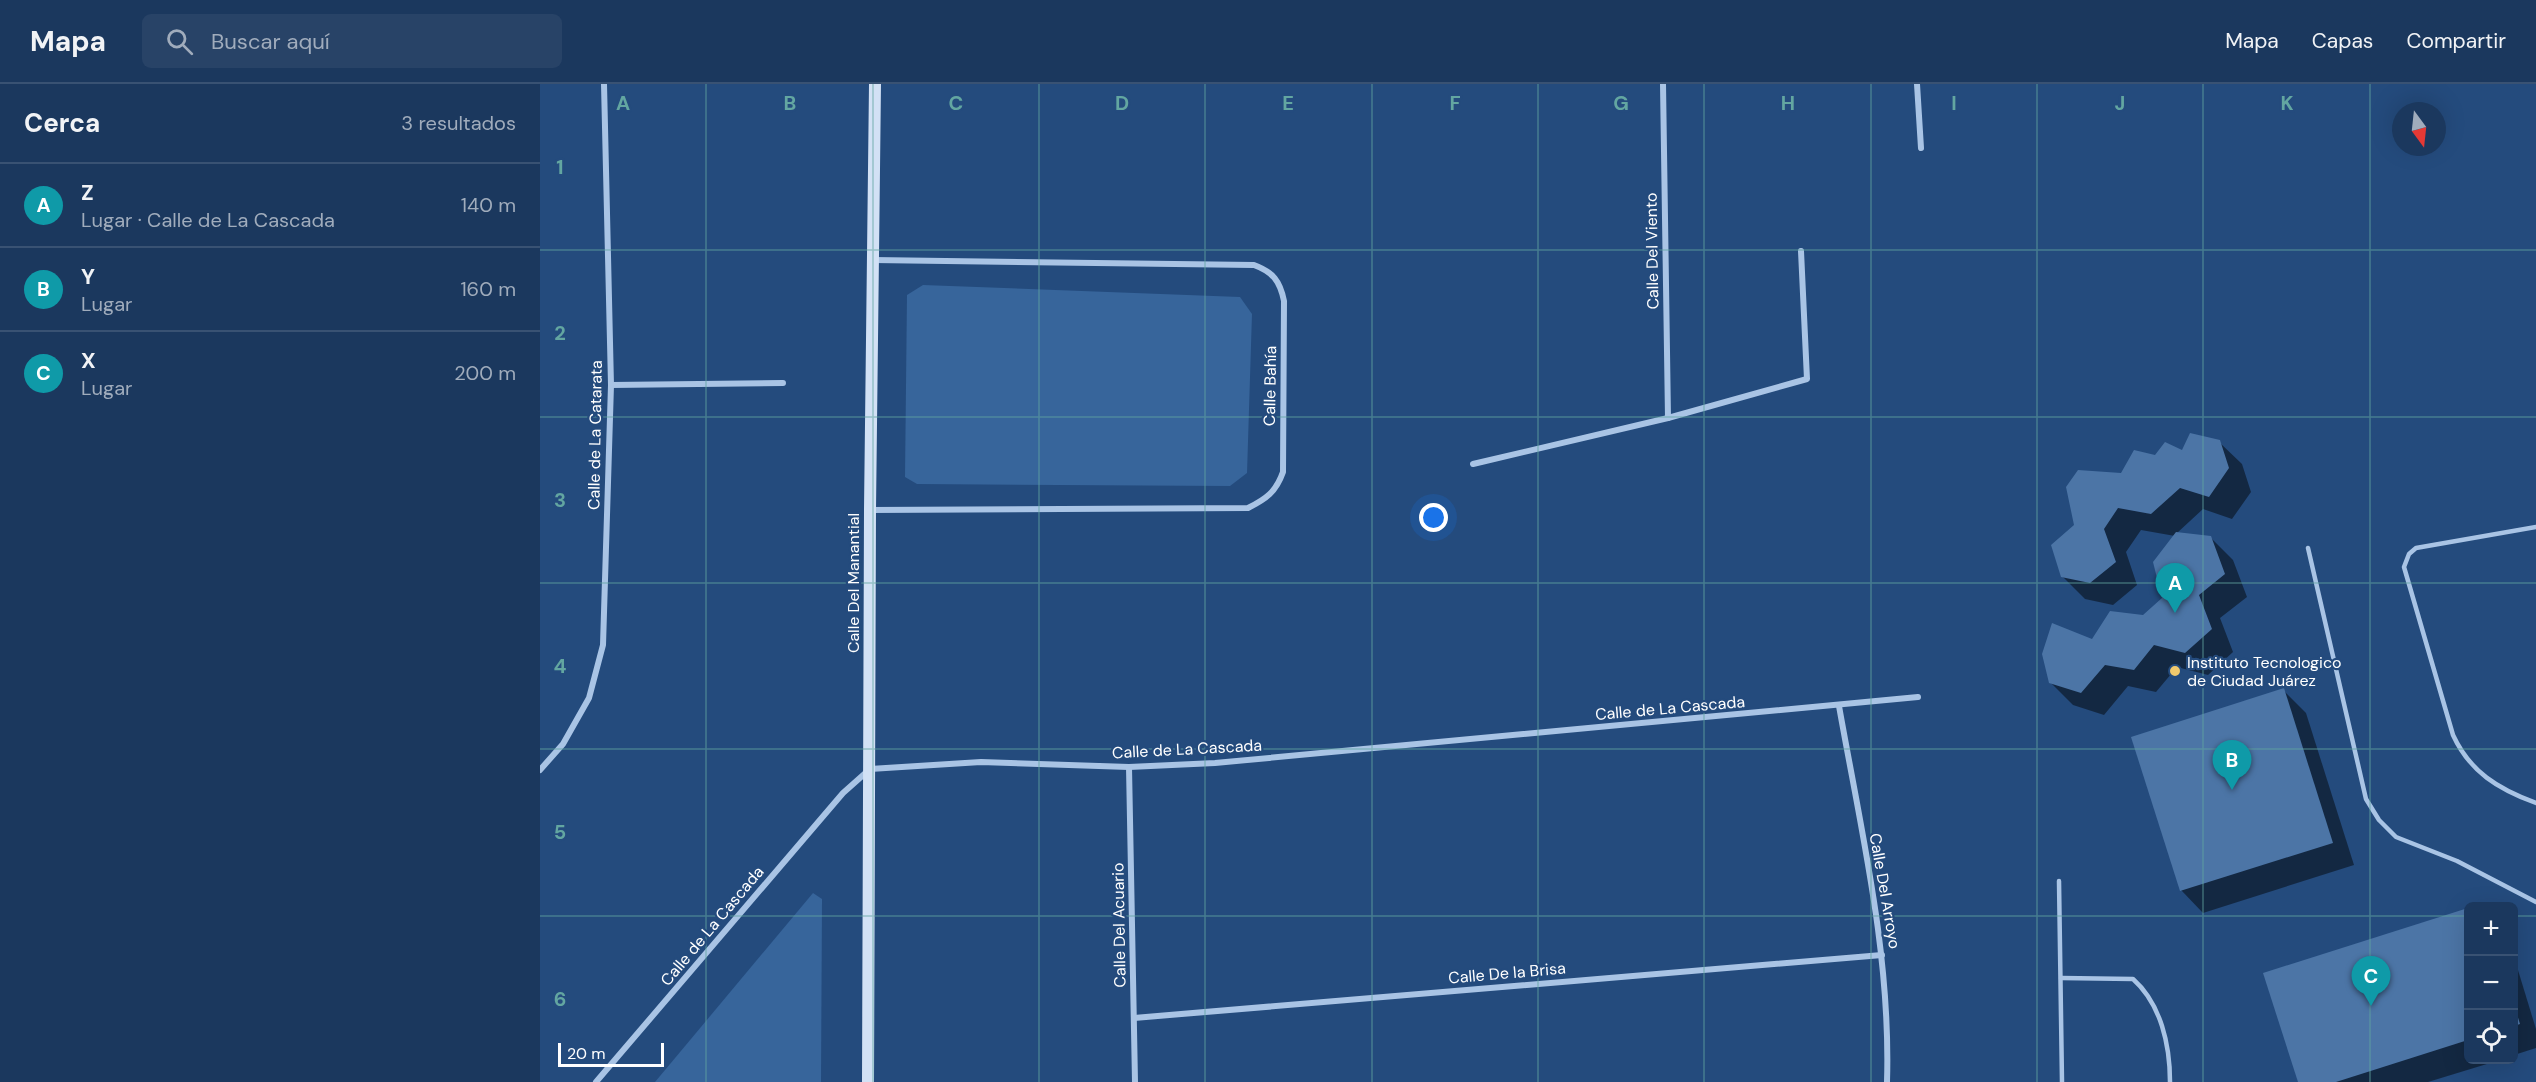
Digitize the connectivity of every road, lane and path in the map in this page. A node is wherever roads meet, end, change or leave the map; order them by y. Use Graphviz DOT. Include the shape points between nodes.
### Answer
graph roads {
  1 [pos="604,84"];
  2 [pos="875,84"];
  3 [pos="1663,84"];
  4 [pos="1917,84"];
  5 [pos="1921,148"];
  6 [pos="1801,250"];
  7 [pos="872,260"];
  8 [pos="783,383"];
  9 [pos="611,385"];
  10 [pos="1668,418"];
  11 [pos="1473,464"];
  12 [pos="870,510"];
  13 [pos="2536,527"];
  14 [pos="2308,548"];
  15 [pos="1918,697"];
  16 [pos="1839,706"];
  17 [pos="1129,767"];
  18 [pos="870,769"];
  19 [pos="540,770"];
  20 [pos="2536,803"];
  21 [pos="2059,881"];
  22 [pos="2536,902"];
  23 [pos="1882,955"];
  24 [pos="2061,978"];
  25 [pos="1134,1018"];
  26 [pos="596,1082"];
  27 [pos="868,1082"];
  28 [pos="1135,1082"];
  29 [pos="1887,1082"];
  30 [pos="2062,1082"];
  31 [pos="2170,1082"];
  1 -- 9 [label="street, Calle de La Catarata"];
  2 -- 7 [label="street, Calle Del Manantial"];
  3 -- 10 [label="street, Calle Del Viento"];
  4 -- 5 [label="street"];
  6 -- 10 [label="street" via="1807,379"];
  7 -- 12 [label="street, Calle Del Manantial"];
  7 -- 12 [label="street, Calle Bahía" via="1254,265 1276,278 1284,301 1282,472 1267,499 1248,508"];
  8 -- 9 [label="street"];
  9 -- 19 [label="street, Calle de La Catarata" via="603,645 590,698 563,744"];
  10 -- 11 [label="street"];
  12 -- 18 [label="street, Calle Del Manantial"];
  13 -- 20 [label="lane" via="2416,548 2404,567 2453,735 2462,753 2490,782"];
  14 -- 22 [label="lane" via="2366,799 2379,820 2396,837 2457,861"];
  15 -- 16 [label="street, Calle de La Cascada"];
  16 -- 17 [label="street, Calle de La Cascada" via="1215,763"];
  16 -- 23 [label="street, Calle Del Arroyo"];
  17 -- 18 [label="street, Calle de La Cascada" via="981,762"];
  17 -- 25 [label="street, Calle Del Acuario"];
  18 -- 26 [label="street, Calle de La Cascada" via="843,793"];
  18 -- 27 [label="street, Calle Del Manantial"];
  21 -- 24 [label="lane"];
  23 -- 25 [label="street, Calle De la Brisa"];
  23 -- 29 [label="street, Calle Del Arroyo"];
  24 -- 30 [label="lane"];
  24 -- 31 [label="lane" via="2133,979 2148,993 2167,1043"];
  25 -- 28 [label="street, Calle Del Acuario"];
}
